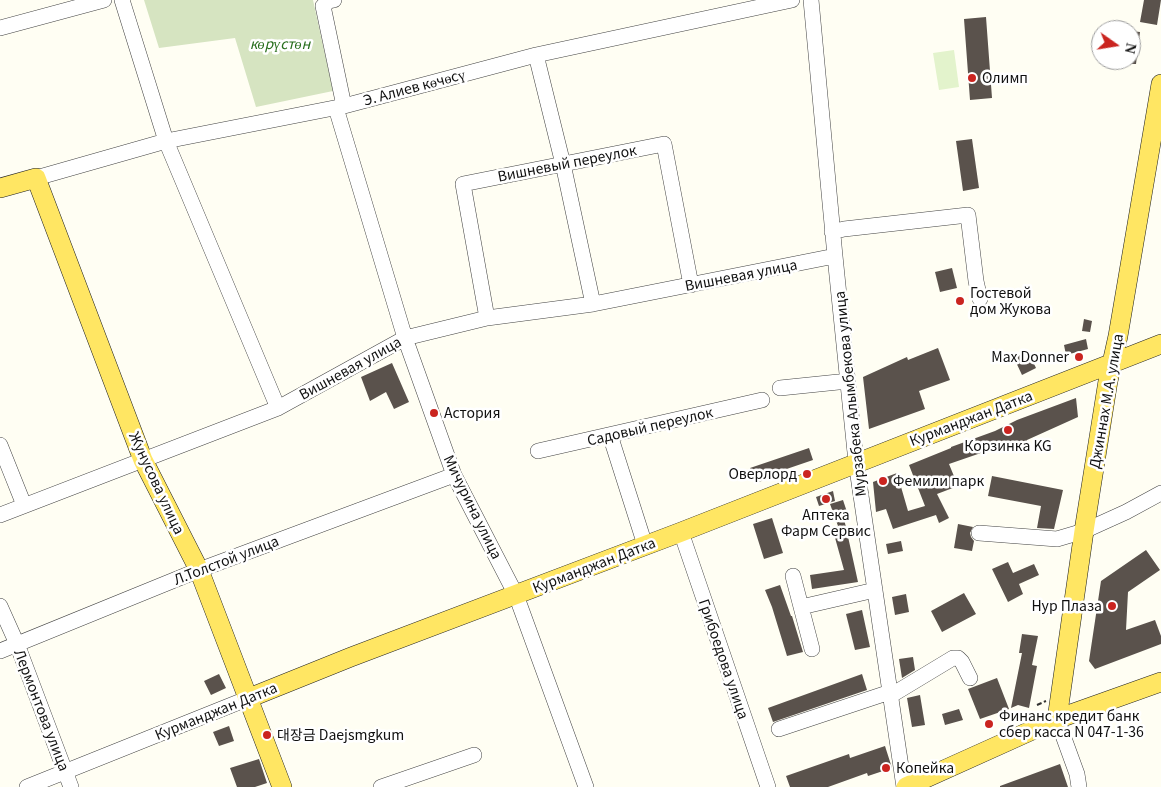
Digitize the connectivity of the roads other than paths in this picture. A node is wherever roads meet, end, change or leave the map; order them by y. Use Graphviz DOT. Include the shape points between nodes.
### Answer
graph roads {
  1 [pos="104,0"];
  2 [pos="122,0"];
  3 [pos="334,0"];
  4 [pos="792,0"];
  5 [pos="812,0"];
  6 [pos="0,28"];
  7 [pos="536,55"];
  8 [pos="1160,95"];
  9 [pos="340,107"];
  10 [pos="166,141"];
  11 [pos="563,164"];
  12 [pos="36,178"];
  13 [pos="0,188"];
  14 [pos="832,232"];
  15 [pos="835,256"];
  16 [pos="691,285"];
  17 [pos="980,299"];
  18 [pos="593,304"];
  19 [pos="487,318"];
  20 [pos="405,338"];
  21 [pos="1161,344"];
  22 [pos="1111,362"];
  23 [pos="848,381"];
  24 [pos="780,388"];
  25 [pos="762,400"];
  26 [pos="278,408"];
  27 [pos="610,435"];
  28 [pos="0,445"];
  29 [pos="538,451"];
  30 [pos="143,460"];
  31 [pos="856,462"];
  32 [pos="454,474"];
  33 [pos="1161,493"];
  34 [pos="24,505"];
  35 [pos="0,515"];
  36 [pos="1084,531"];
  37 [pos="681,532"];
  38 [pos="979,533"];
  39 [pos="646,545"];
  40 [pos="199,570"];
  41 [pos="793,576"];
  42 [pos="875,590"];
  43 [pos="516,595"];
  44 [pos="0,606"];
  45 [pos="801,607"];
  46 [pos="17,644"];
  47 [pos="812,649"];
  48 [pos="0,651"];
  49 [pos="970,678"];
  50 [pos="1161,682"];
  51 [pos="890,694"];
  52 [pos="249,698"];
  53 [pos="1057,719"];
  54 [pos="779,729"];
  55 [pos="474,755"];
  56 [pos="66,772"];
  57 [pos="27,787"];
  58 [pos="71,787"];
  59 [pos="282,787"];
  60 [pos="381,787"];
  61 [pos="586,787"];
  62 [pos="768,787"];
  63 [pos="905,787"];
  64 [pos="1079,787"];
  1 -- 6 [label="street"];
  2 -- 10 [label="street"];
  3 -- 9 [label="street, Мичурина улица" via="323,6"];
  4 -- 7 [label="street, Э. Алиев көчөсү"];
  5 -- 14 [label="street, Мурзабека Алымбекова улица"];
  7 -- 9 [label="street, Э. Алиев көчөсү"];
  7 -- 11 [label="street"];
  8 -- 22 [label="main road, Джиннах М.А. улица"];
  9 -- 10 [label="street, Э. Алиев көчөсү"];
  9 -- 20 [label="street, Мичурина улица"];
  10 -- 12 [label="street, Э. Алиев көчөсү"];
  10 -- 26 [label="street"];
  11 -- 16 [label="street, Вишневый переулок" via="664,144"];
  11 -- 18 [label="street"];
  11 -- 19 [label="street, Вишневый переулок" via="463,184"];
  12 -- 13 [label="main road"];
  12 -- 30 [label="main road, Жунусова улица"];
  14 -- 15 [label="street, Мурзабека Алымбекова улица"];
  14 -- 17 [label="street" via="968,214"];
  15 -- 16 [label="street, Вишневая улица"];
  15 -- 23 [label="street, Мурзабека Алымбекова улица"];
  16 -- 18 [label="street, Вишневая улица"];
  18 -- 19 [label="street, Вишневая улица"];
  19 -- 20 [label="street, Вишневая улица"];
  20 -- 26 [label="street, Вишневая улица"];
  20 -- 32 [label="street, Мичурина улица"];
  21 -- 22 [label="main road, Курманджан Датка"];
  22 -- 31 [label="main road, Курманджан Датка"];
  22 -- 36 [label="main road, Джиннах М.А. улица"];
  23 -- 24 [label="street"];
  23 -- 31 [label="street, Мурзабека Алымбекова улица"];
  25 -- 27 [label="street, Садовый переулок"];
  26 -- 30 [label="street, Вишневая улица"];
  27 -- 29 [label="street, Садовый переулок"];
  27 -- 39 [label="street"];
  28 -- 34 [label="street"];
  30 -- 34 [label="street, Вишневая улица"];
  30 -- 40 [label="main road, Жунусова улица"];
  31 -- 37 [label="main road, Курманджан Датка"];
  31 -- 42 [label="street, Мурзабека Алымбекова улица"];
  32 -- 40 [label="street, Л.Толстой улица"];
  32 -- 43 [label="street, Мичурина улица"];
  33 -- 36 [label="street"];
  34 -- 35 [label="street, Вишневая улица"];
  36 -- 38 [label="street" via="1057,539"];
  36 -- 53 [label="main road, Джиннах М.А. улица"];
  37 -- 39 [label="main road, Курманджан Датка"];
  37 -- 62 [label="street, Грибоедова улица"];
  39 -- 43 [label="main road, Курманджан Датка"];
  40 -- 46 [label="street, Л.Толстой улица"];
  40 -- 52 [label="main road, Жунусова улица"];
  41 -- 45 [label="street"];
  42 -- 45 [label="street"];
  42 -- 51 [label="street, Мурзабека Алымбекова улица"];
  43 -- 52 [label="main road, Курманджан Датка"];
  43 -- 61 [label="street, Мичурина улица"];
  44 -- 46 [label="street, Лермонтова улица"];
  45 -- 47 [label="street"];
  46 -- 48 [label="street, Л.Толстой улица"];
  46 -- 56 [label="street, Лермонтова улица"];
  49 -- 51 [label="street" via="962,662 953,658"];
  50 -- 53 [label="main road"];
  51 -- 54 [label="street"];
  51 -- 63 [label="street, Мурзабека Алымбекова улица"];
  52 -- 56 [label="street, Курманджан Датка"];
  52 -- 59 [label="main road, Жунусова улица"];
  53 -- 63 [label="main road"];
  53 -- 64 [label="street"];
  55 -- 60 [label="street"];
  56 -- 57 [label="street, Курманджан Датка"];
  56 -- 58 [label="street, Лермонтова улица"];
}
